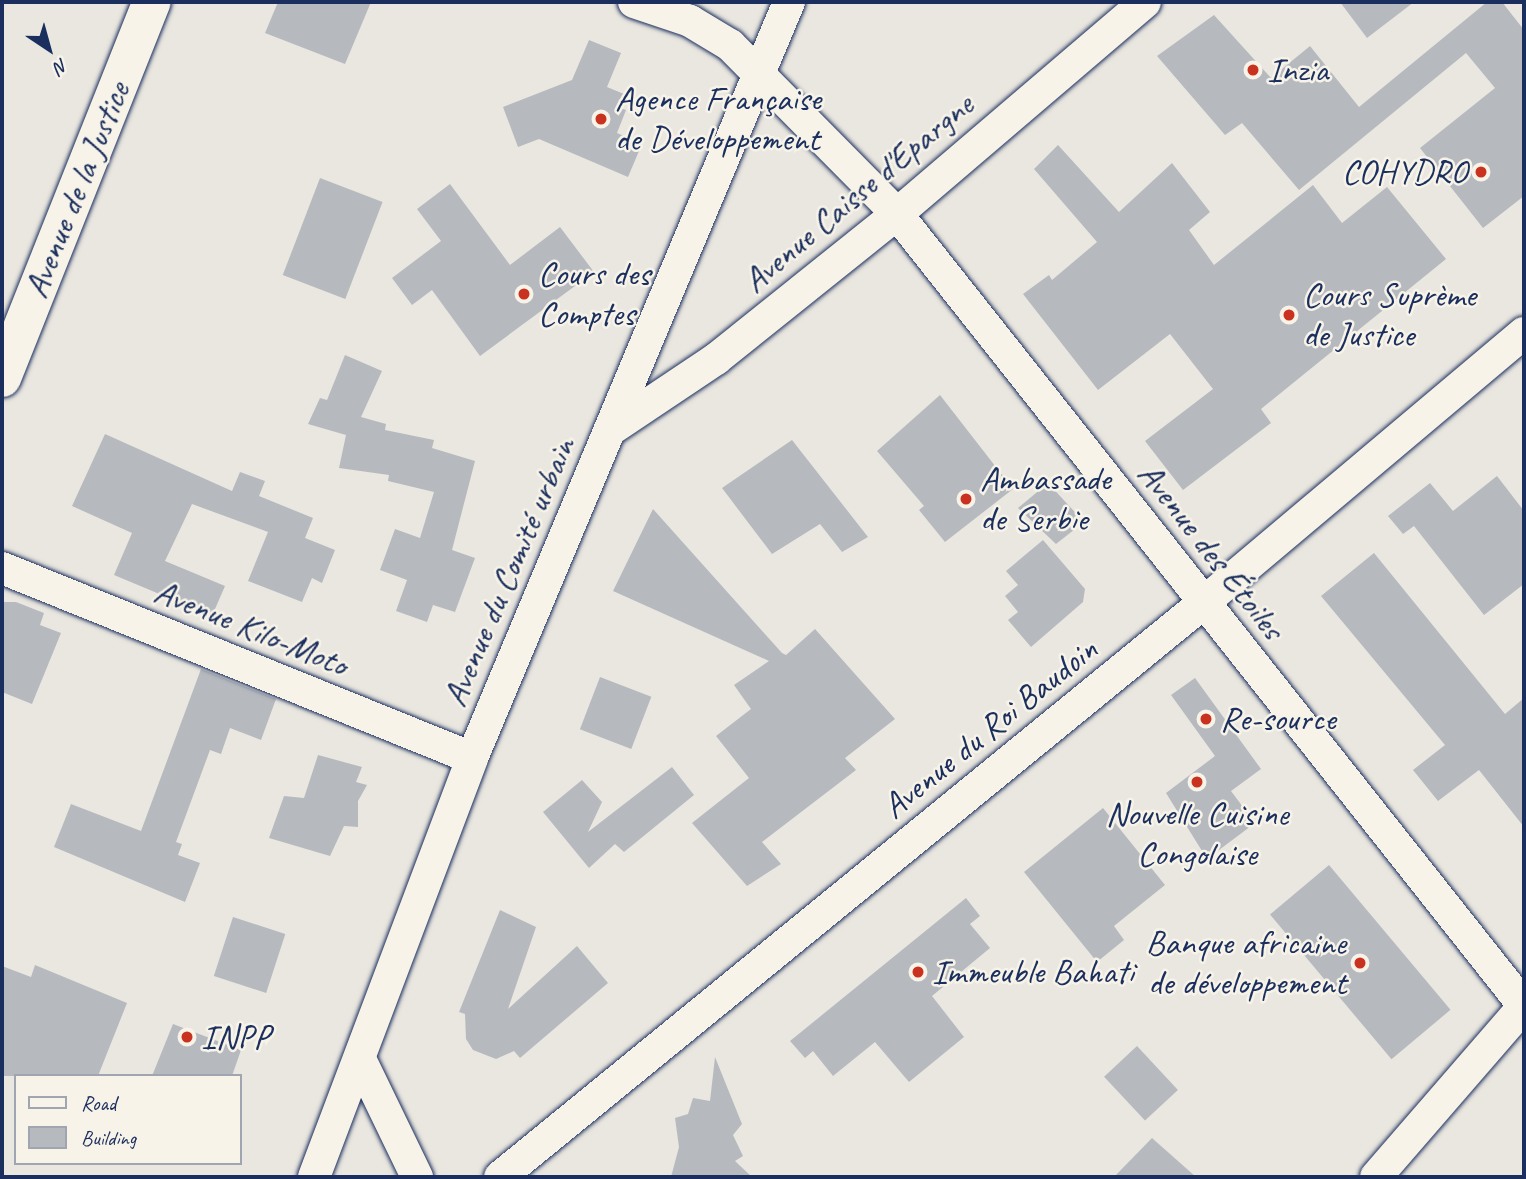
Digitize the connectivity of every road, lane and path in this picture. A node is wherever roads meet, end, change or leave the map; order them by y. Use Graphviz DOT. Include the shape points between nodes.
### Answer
graph roads {
  1 [pos="152,2"];
  2 [pos="634,2"];
  3 [pos="789,2"];
  4 [pos="1145,2"];
  5 [pos="759,76"];
  6 [pos="897,214"];
  7 [pos="1524,333"];
  8 [pos="2,378"];
  9 [pos="610,430"];
  10 [pos="2,568"];
  11 [pos="1202,604"];
  12 [pos="472,758"];
  13 [pos="1524,1006"];
  14 [pos="361,1061"];
  15 [pos="314,1177"];
  16 [pos="417,1177"];
  17 [pos="500,1177"];
  18 [pos="1376,1177"];
  1 -- 8 [label="main road, Avenue de la Justice"];
  2 -- 5 [label="street, Avenue des Étoiles" via="690,21 730,45"];
  3 -- 5 [label="street, Avenue du Comité urbain"];
  4 -- 6 [label="street, Avenue Caisse d'Epargne"];
  5 -- 6 [label="street, Avenue des Étoiles"];
  5 -- 9 [label="street, Avenue du Comité urbain"];
  6 -- 9 [label="street, Avenue Caisse d'Epargne" via="716,359"];
  6 -- 11 [label="street, Avenue des Étoiles"];
  7 -- 11 [label="street, Avenue du Roi Baudoin"];
  9 -- 12 [label="street, Avenue du Comité urbain"];
  10 -- 12 [label="street, Avenue Kilo-Moto"];
  11 -- 13 [label="street, Avenue des Étoiles"];
  11 -- 17 [label="street, Avenue du Roi Baudoin"];
  12 -- 14 [label="street, Avenue du Comité urbain"];
  13 -- 18 [label="street"];
  14 -- 15 [label="street, Avenue du Comité urbain"];
  14 -- 16 [label="street"];
}
